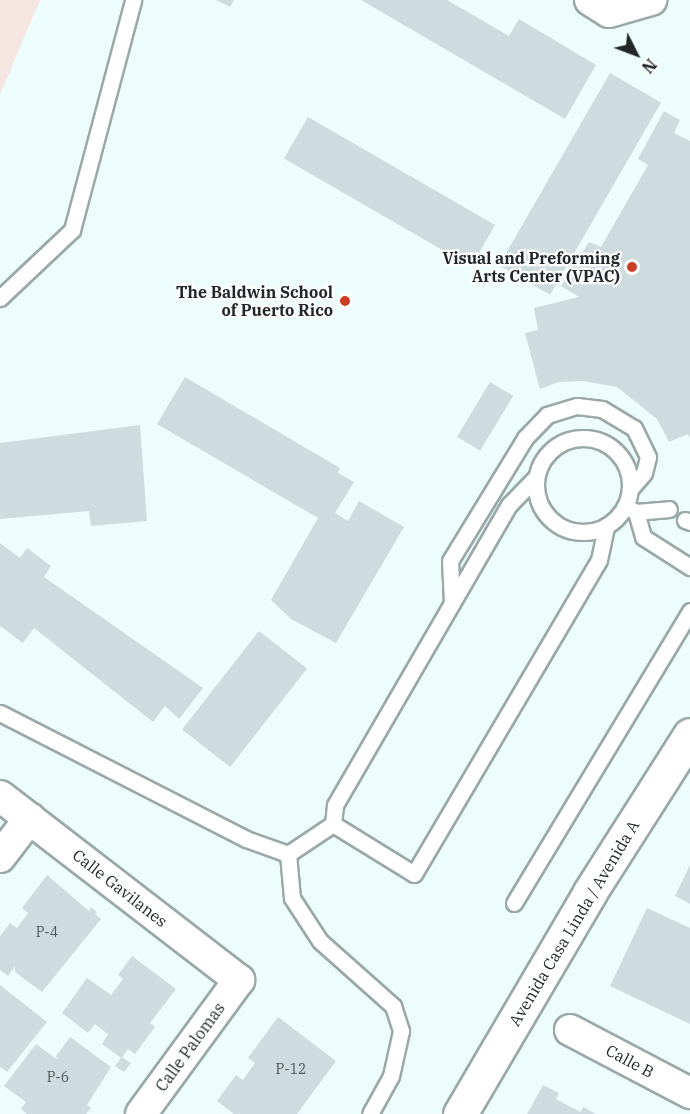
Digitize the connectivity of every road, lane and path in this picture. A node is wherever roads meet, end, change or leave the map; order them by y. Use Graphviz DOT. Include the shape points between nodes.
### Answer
graph roads {
  1 [pos="133,0"];
  2 [pos="590,0"];
  3 [pos="651,0"];
  4 [pos="0,298"];
  5 [pos="536,477"];
  6 [pos="631,488"];
  7 [pos="669,508"];
  8 [pos="630,509"];
  9 [pos="606,526"];
  10 [pos="690,567"];
  11 [pos="453,603"];
  12 [pos="690,611"];
  13 [pos="0,713"];
  14 [pos="690,735"];
  15 [pos="0,796"];
  16 [pos="30,819"];
  17 [pos="333,824"];
  18 [pos="288,854"];
  19 [pos="0,857"];
  20 [pos="514,903"];
  21 [pos="239,980"];
  22 [pos="570,1029"];
  23 [pos="690,1094"];
  24 [pos="141,1114"];
  25 [pos="370,1114"];
  26 [pos="460,1114"];
  1 -- 4 [label="lane" via="72,230"];
  2 -- 3 [label="street" via="609,12"];
  5 -- 6 [label="lane" via="541,462 556,446 579,437 595,438 622,456"];
  5 -- 9 [label="lane" via="540,507 562,528 577,532"];
  5 -- 11 [label="lane" via="509,506"];
  6 -- 8 [label="lane"];
  6 -- 11 [label="lane" via="644,473 648,457 634,428 594,408 577,406 547,415 525,438 450,561"];
  7 -- 8 [label="lane"];
  8 -- 9 [label="lane"];
  8 -- 10 [label="lane" via="643,537"];
  9 -- 17 [label="lane" via="599,560 414,874"];
  11 -- 17 [label="lane" via="335,806"];
  12 -- 20 [label="lane"];
  13 -- 18 [label="lane" via="246,839"];
  14 -- 26 [label="street, Avenida Casa Linda / Avenida A" via="586,900"];
  15 -- 16 [label="street, Calle Gavilanes"];
  16 -- 19 [label="street"];
  16 -- 21 [label="street, Calle Gavilanes"];
  17 -- 18 [label="lane"];
  18 -- 25 [label="lane" via="292,898 320,941 393,1006 401,1031 391,1076"];
  21 -- 24 [label="street, Calle Palomas"];
  22 -- 23 [label="street, Calle B"];
}
